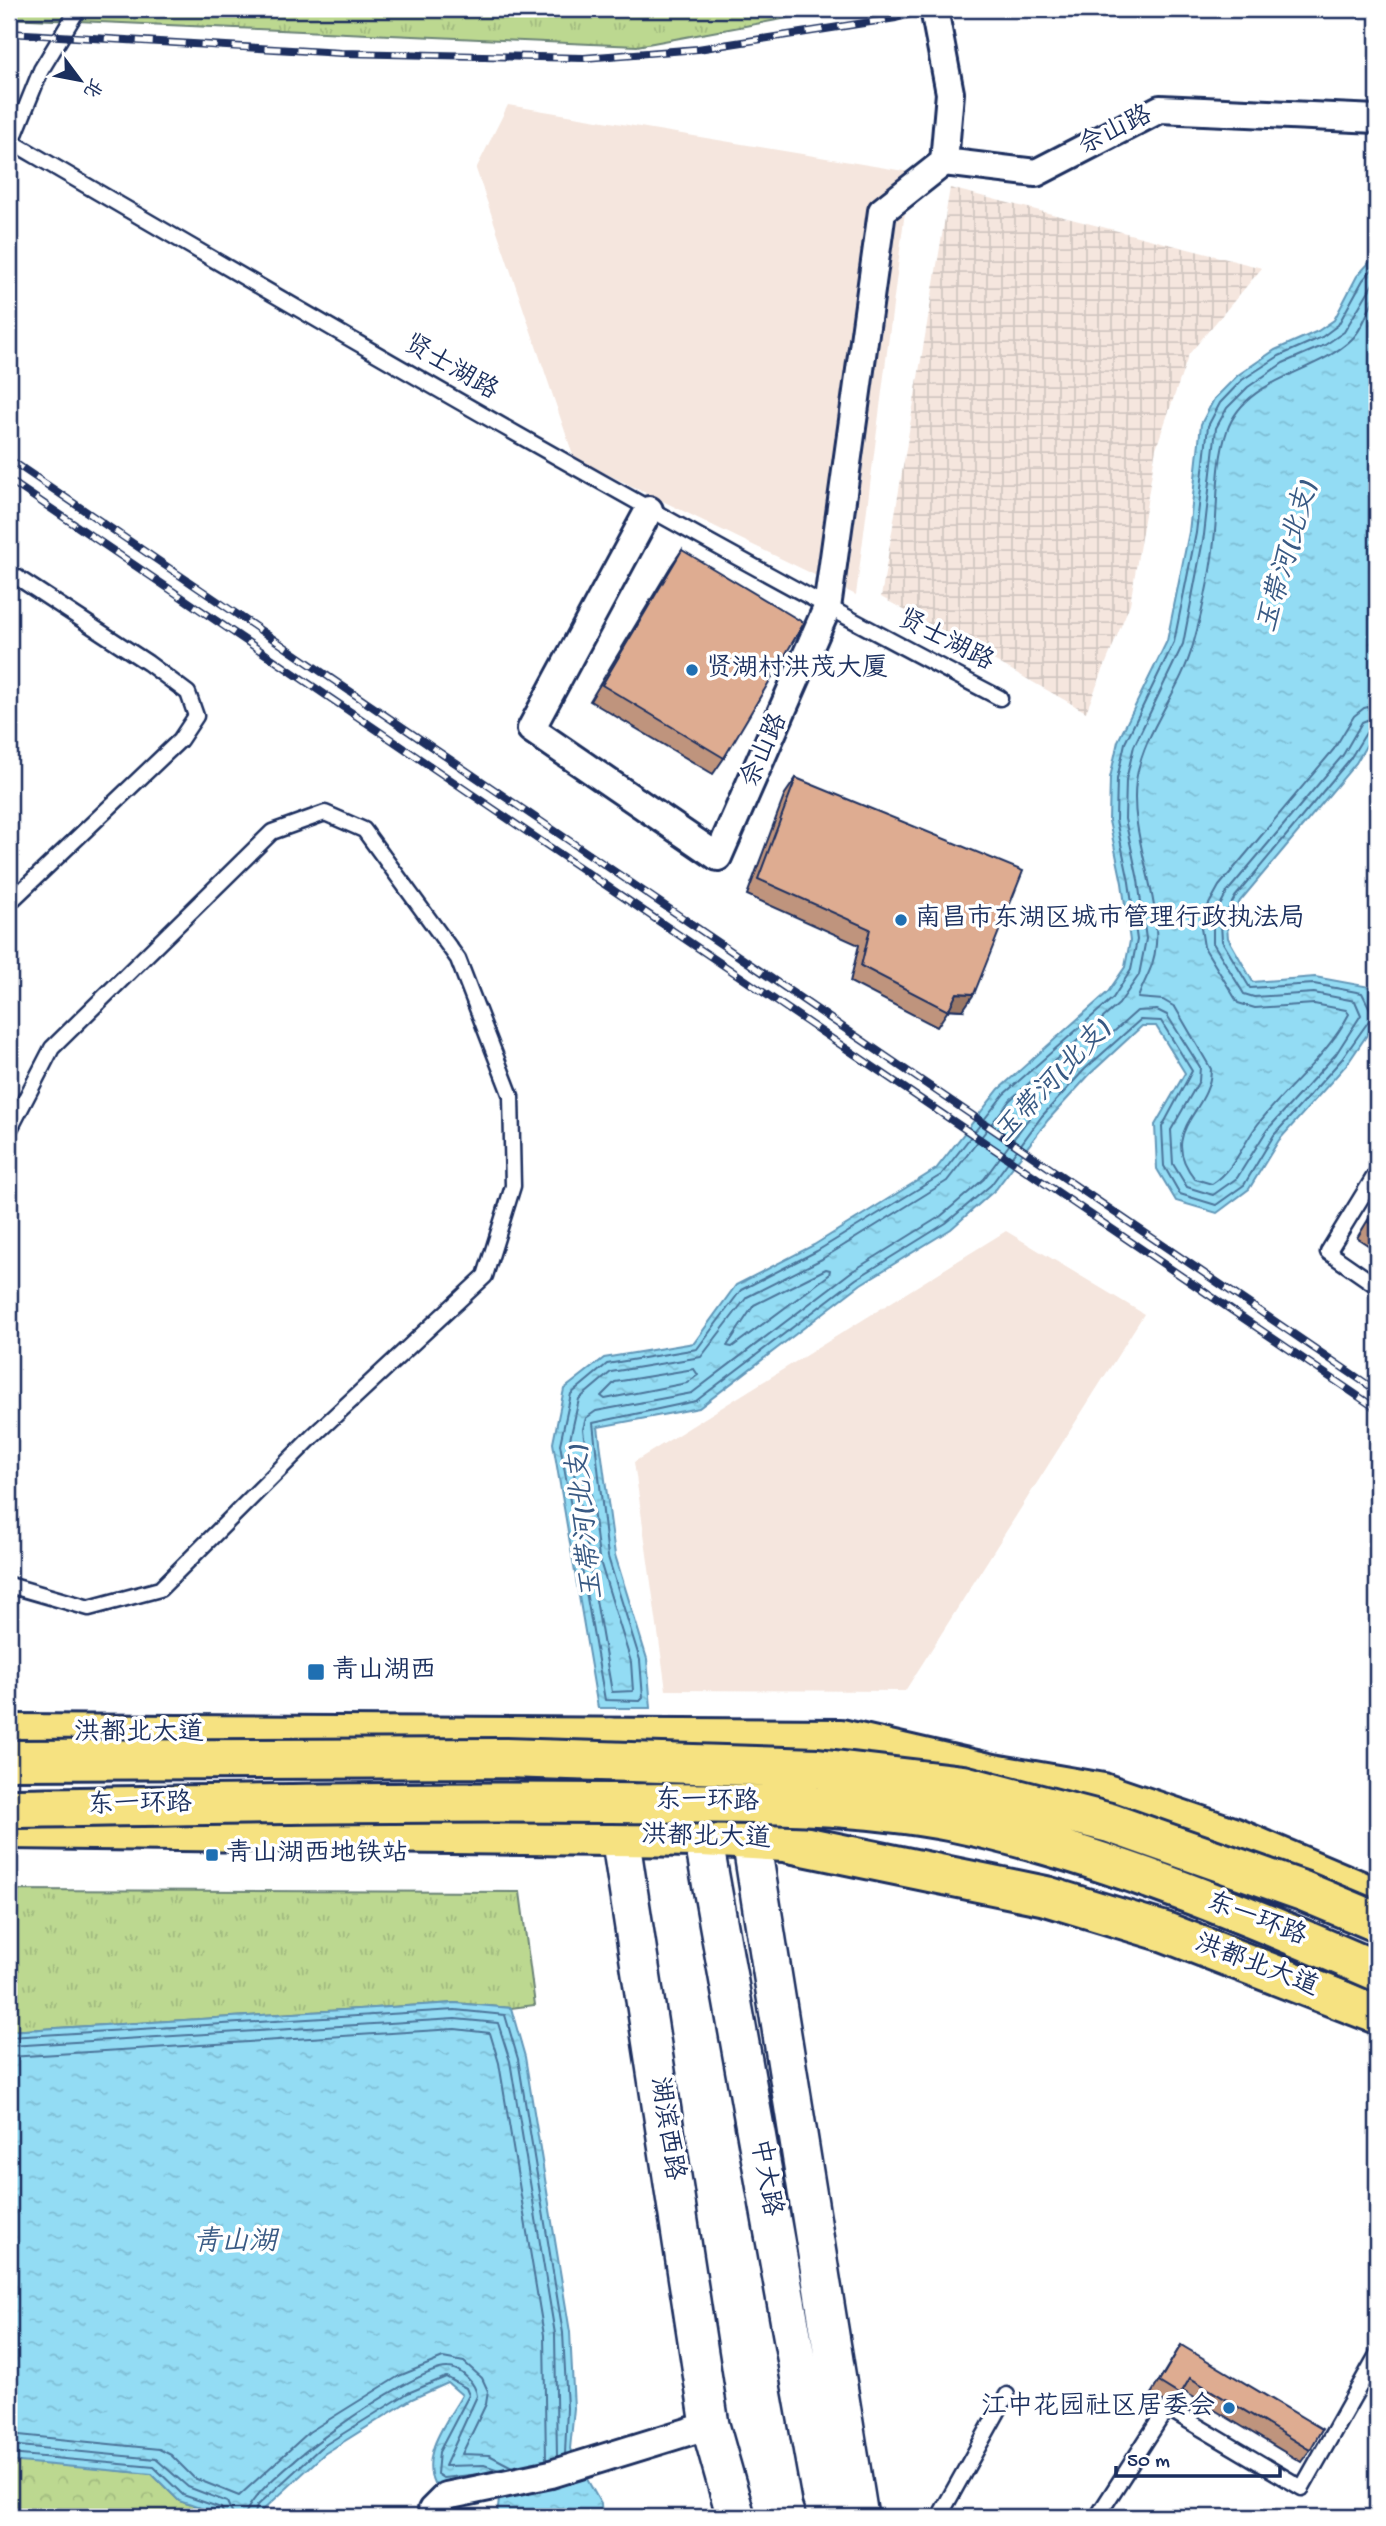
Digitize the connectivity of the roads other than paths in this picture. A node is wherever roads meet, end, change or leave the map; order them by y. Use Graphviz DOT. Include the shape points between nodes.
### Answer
graph roads {
  1 [pos="78,9"];
  2 [pos="934,9"];
  3 [pos="1377,120"];
  4 [pos="944,162"];
  5 [pos="649,510"];
  6 [pos="9,572"];
  7 [pos="827,608"];
  8 [pos="1000,698"];
  9 [pos="9,903"];
  10 [pos="9,1131"];
  11 [pos="1377,1172"];
  12 [pos="1377,1286"];
  13 [pos="9,1586"];
  14 [pos="9,1736"];
  15 [pos="610,1737"];
  16 [pos="9,1760"];
  17 [pos="181,1760"];
  18 [pos="9,1808"];
  19 [pos="9,1829"];
  20 [pos="620,1836"];
  21 [pos="703,1837"];
  22 [pos="751,1840"];
  23 [pos="1377,1898"];
  24 [pos="1377,1922"];
  25 [pos="1377,1971"];
  26 [pos="1377,2014"];
  27 [pos="1377,2355"];
  28 [pos="1007,2395"];
  29 [pos="710,2425"];
  30 [pos="444,2507"];
  31 [pos="736,2517"];
  32 [pos="828,2517"];
  33 [pos="859,2517"];
  34 [pos="939,2517"];
  35 [pos="1097,2517"];
  1 -- 5 [label="lane, 贤士湖路" via="41,70 12,142"];
  2 -- 4 [label="street" via="950,93"];
  3 -- 4 [label="street, 佘山路" via="1160,109 1036,173"];
  4 -- 7 [label="street, 佘山路" via="882,211"];
  5 -- 7 [label="lane, 贤士湖路"];
  5 -- 7 [label="street, 佘山路" via="531,729 718,857"];
  6 -- 9 [label="lane" via="188,693 196,716 180,740"];
  7 -- 8 [label="lane, 贤士湖路"];
  10 -- 13 [label="lane" via="52,1048 272,832 325,813 364,831 458,959 511,1096 513,1186 485,1276 313,1436 160,1589 89,1608"];
  11 -- 12 [label="lane" via="1328,1252"];
  14 -- 15 [label="main road, 洪都北大道"];
  14 -- 17 [label="main road, bridge"];
  15 -- 20 [label="main road, 湖滨西路"];
  15 -- 23 [label="main road, 洪都北大道" via="841,1739 993,1774 1103,1793 1233,1837"];
  16 -- 17 [label="main road, 东一环路, bridge"];
  17 -- 24 [label="main road, 东一环路, bridge" via="506,1758 805,1768 964,1785 1110,1823"];
  18 -- 25 [label="main road, 东一环路, bridge" via="502,1802 810,1804 954,1822 1101,1863"];
  19 -- 20 [label="main road, 洪都北大道"];
  20 -- 21 [label="main road, 洪都北大道"];
  20 -- 29 [label="main road, 湖滨西路"];
  21 -- 22 [label="main road, 洪都北大道"];
  21 -- 32 [label="main road, 中大路"];
  22 -- 26 [label="main road, 洪都北大道" via="784,1842 1046,1896 1165,1932"];
  22 -- 33 [label="main road, 中大路"];
  27 -- 35 [label="lane" via="1302,2488 1167,2408"];
  28 -- 34 [label="lane"];
  29 -- 30 [label="street"];
  29 -- 31 [label="main road, 湖滨西路"];
}
